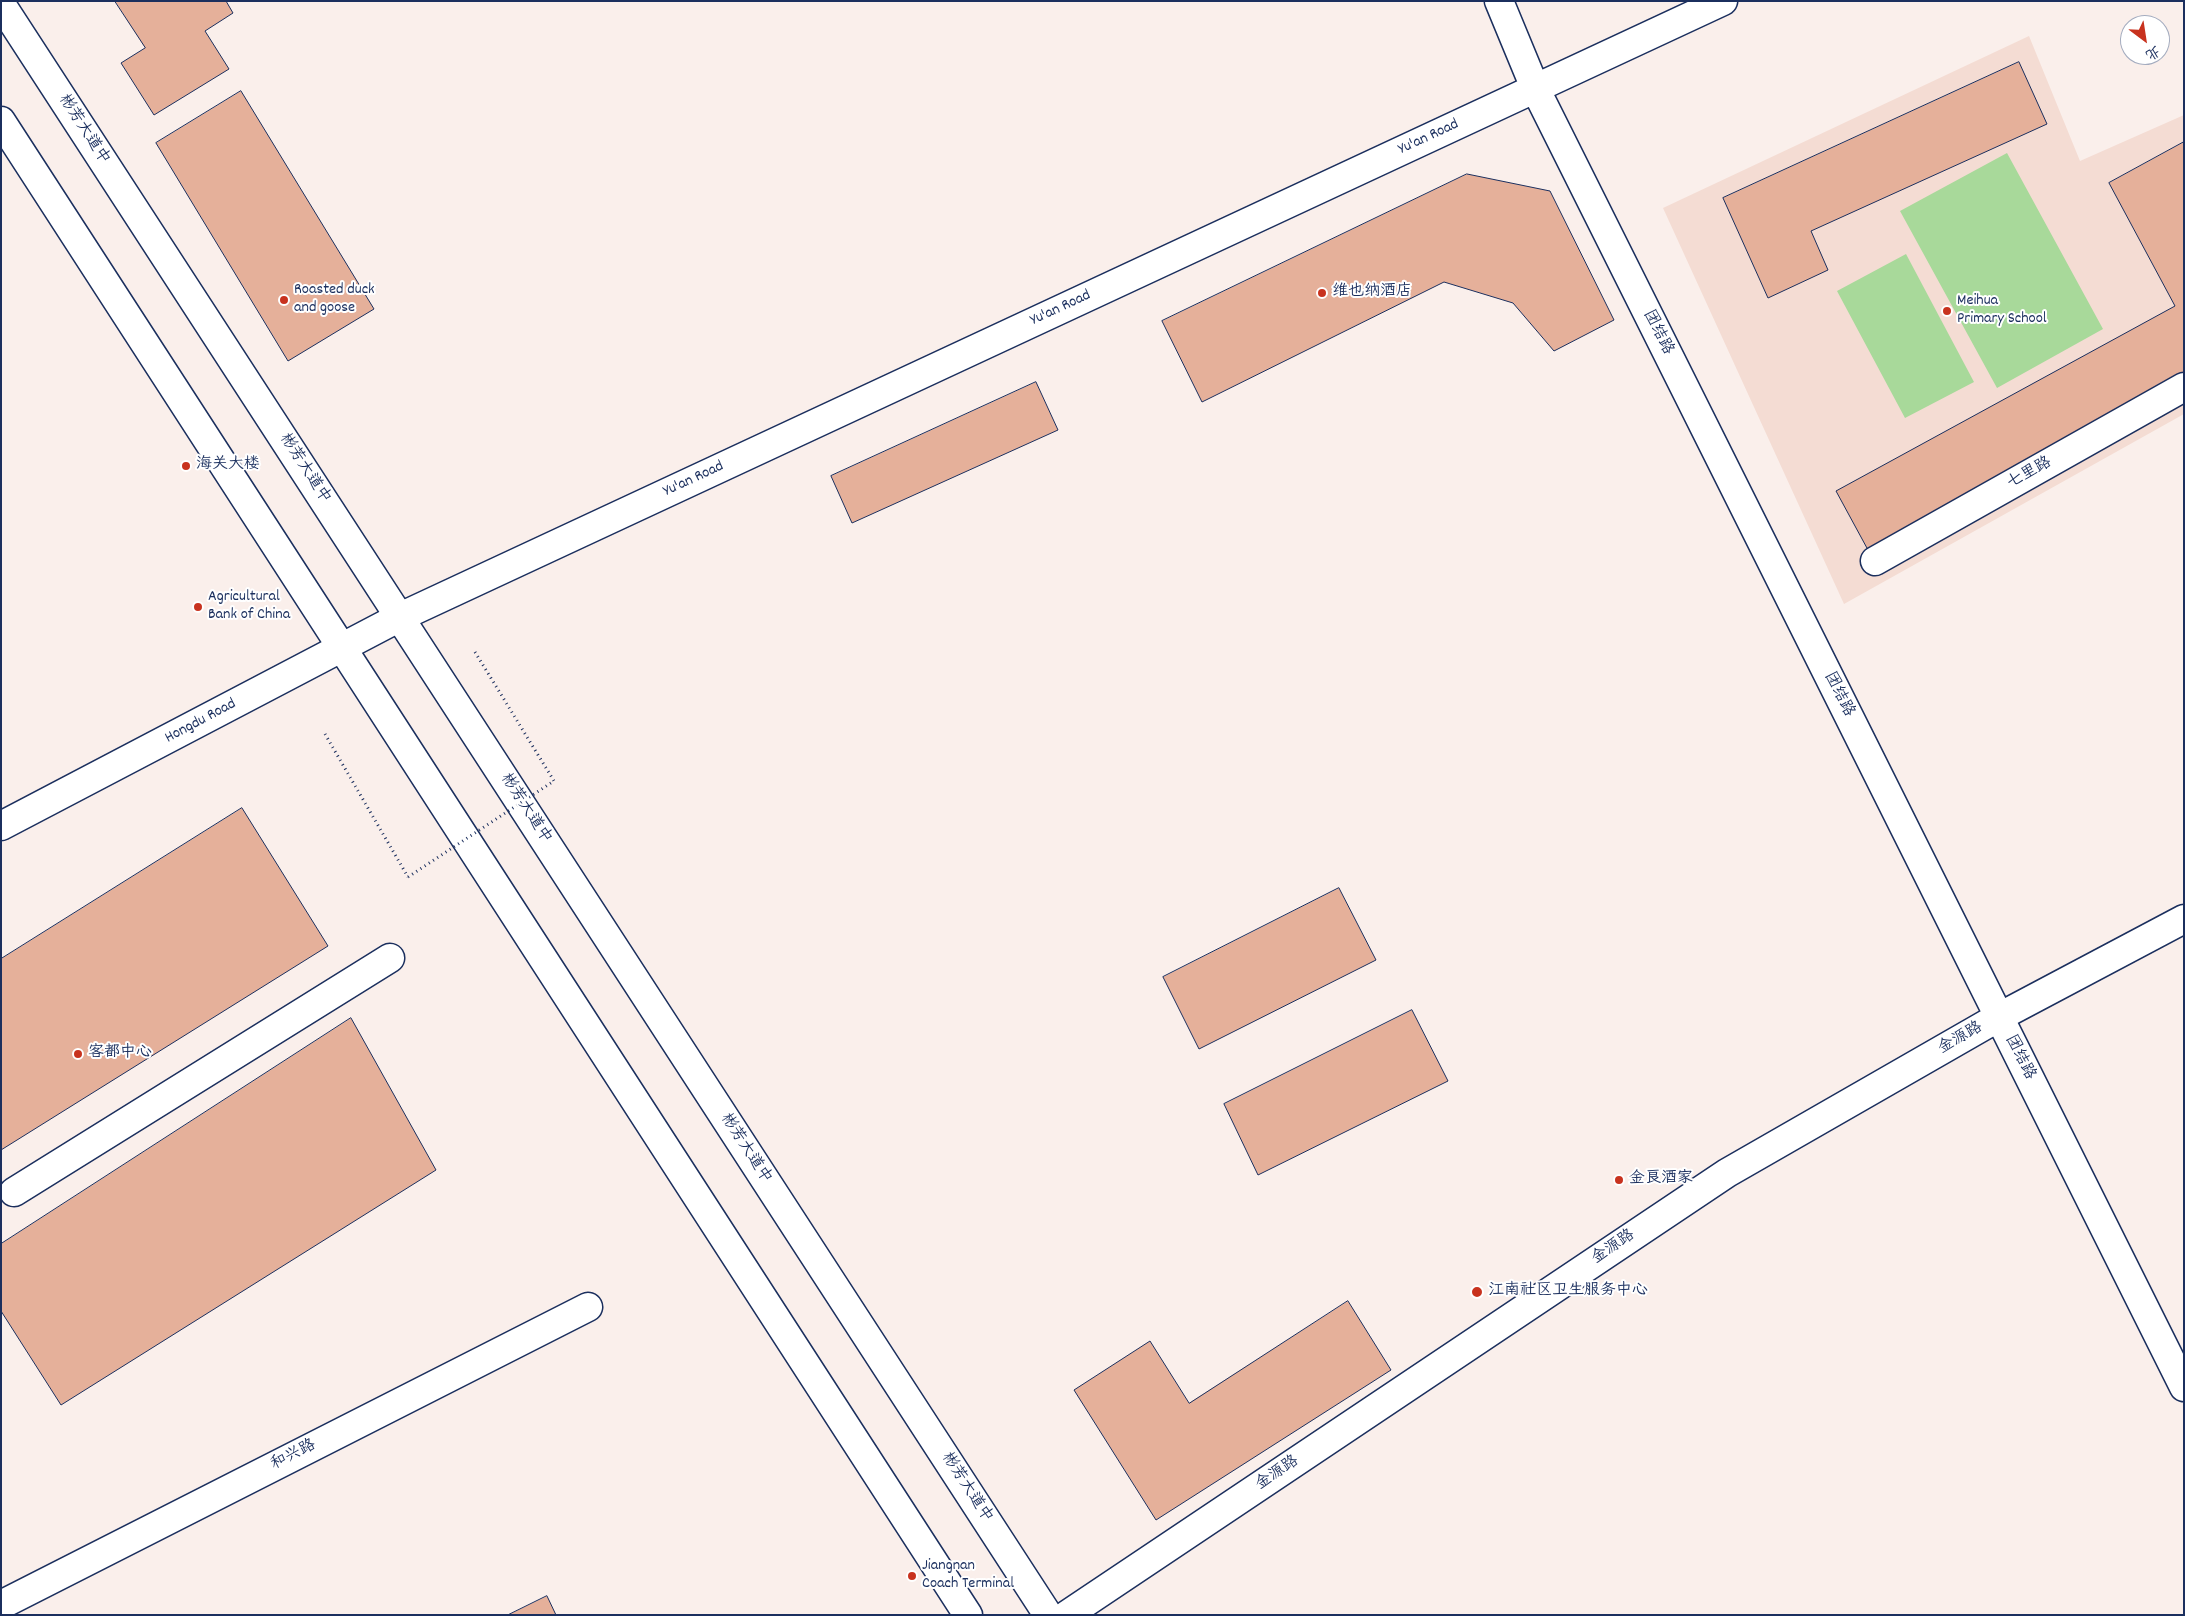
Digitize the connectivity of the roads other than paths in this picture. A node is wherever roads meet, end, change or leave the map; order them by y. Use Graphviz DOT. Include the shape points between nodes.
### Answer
graph roads {
  1 [pos="1499,1"];
  2 [pos="1723,1"];
  3 [pos="1,4"];
  4 [pos="1535,88"];
  5 [pos="1,121"];
  6 [pos="2184,387"];
  7 [pos="1875,561"];
  8 [pos="400,617"];
  9 [pos="1,826"];
  10 [pos="2184,919"];
  11 [pos="390,958"];
  12 [pos="1999,1017"];
  13 [pos="14,1192"];
  14 [pos="588,1307"];
  15 [pos="2184,1387"];
  16 [pos="1,1605"];
  17 [pos="968,1615"];
  18 [pos="1048,1615"];
  19 [pos="1068,1615"];
  1 -- 4 [label="street, 团结路"];
  2 -- 4 [label="street, Yu'an Road"];
  3 -- 8 [label="street, 彬芳大道中"];
  4 -- 8 [label="street, Yu'an Road"];
  4 -- 12 [label="street, 团结路"];
  5 -- 17 [label="street"];
  6 -- 7 [label="street, 七里路"];
  8 -- 9 [label="street, Hongdu Road"];
  8 -- 18 [label="street, 彬芳大道中"];
  10 -- 12 [label="street, 金源路"];
  11 -- 13 [label="street"];
  12 -- 15 [label="street, 团结路"];
  12 -- 19 [label="street, 金源路" via="1727,1173"];
  14 -- 16 [label="street, 和兴路"];
}
